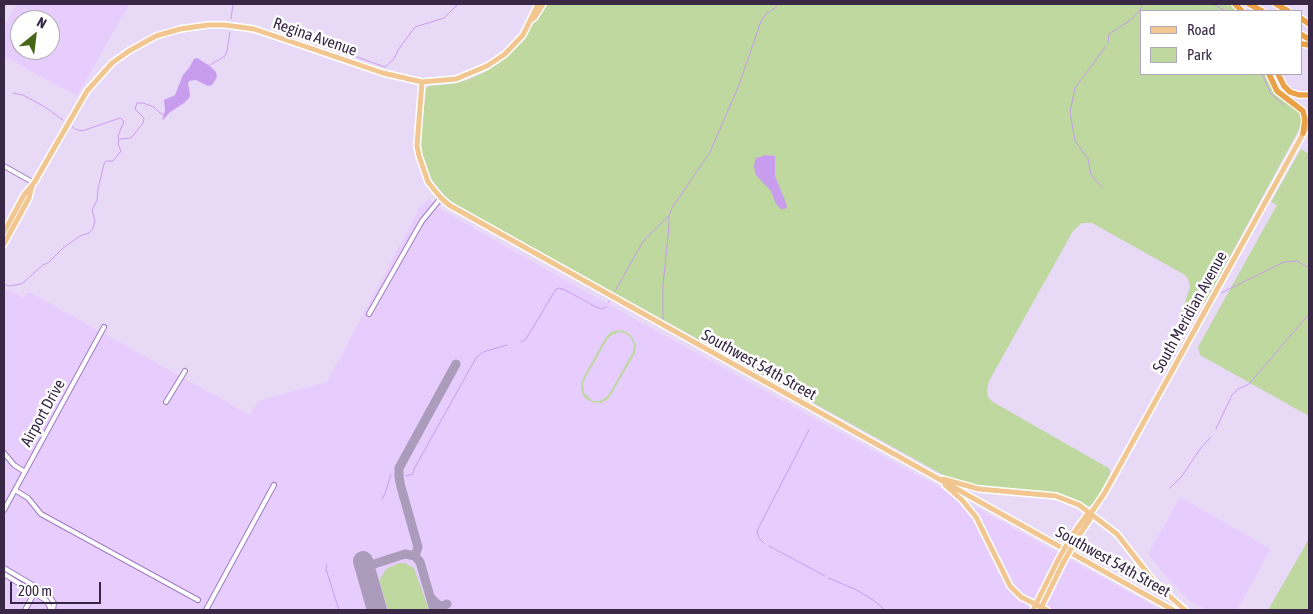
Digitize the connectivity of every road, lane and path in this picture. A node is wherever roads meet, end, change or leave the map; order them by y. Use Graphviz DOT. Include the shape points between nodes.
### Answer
graph roads {
  1 [pos="538,4"];
  2 [pos="543,4"];
  3 [pos="1249,4"];
  4 [pos="1260,10"];
  5 [pos="531,21"];
  6 [pos="1270,75"];
  7 [pos="1278,75"];
  8 [pos="422,82"];
  9 [pos="1309,95"];
  10 [pos="1309,123"];
  11 [pos="1306,132"];
  12 [pos="4,166"];
  13 [pos="34,183"];
  14 [pos="441,198"];
  15 [pos="4,232"];
  16 [pos="4,244"];
  17 [pos="369,314"];
  18 [pos="104,327"];
  19 [pos="184,371"];
  20 [pos="166,402"];
  21 [pos="4,453"];
  22 [pos="25,472"];
  23 [pos="934,476"];
  24 [pos="274,486"];
  25 [pos="15,490"];
  26 [pos="4,510"];
  27 [pos="1091,513"];
  28 [pos="4,568"];
  29 [pos="4,574"];
  30 [pos="38,588"];
  31 [pos="35,593"];
  32 [pos="198,600"];
  33 [pos="1040,609"];
  34 [pos="25,610"];
  35 [pos="52,610"];
  36 [pos="206,610"];
  37 [pos="1173,610"];
  38 [pos="1185,610"];
  1 -- 5 [label="main road"];
  2 -- 5 [label="main road"];
  3 -- 4 [label="highway"];
  5 -- 8 [label="main road, Regina Avenue" via="514,45 487,66 456,78"];
  6 -- 11 [label="highway" via="1279,94 1303,112"];
  7 -- 9 [label="highway" via="1290,92"];
  8 -- 13 [label="main road, Regina Avenue" via="383,73 254,29 225,25 180,29 156,36 128,51 96,78"];
  8 -- 14 [label="main road, Southwest 54th Street" via="417,146 428,182"];
  10 -- 11 [label="main road, South Meridian Avenue"];
  11 -- 27 [label="main road, South Meridian Avenue"];
  12 -- 13 [label="street"];
  13 -- 15 [label="main road, Regina Avenue"];
  13 -- 16 [label="main road, Regina Avenue"];
  14 -- 17 [label="street" via="422,221"];
  14 -- 23 [label="main road, Southwest 54th Street" via="462,213"];
  18 -- 22 [label="street, Airport Drive"];
  19 -- 20 [label="street"];
  21 -- 22 [label="street"];
  22 -- 25 [label="street, Airport Drive"];
  23 -- 27 [label="main road" via="979,489 1056,496"];
  23 -- 33 [label="main road" via="969,508 983,529 1010,586"];
  23 -- 37 [label="main road, Southwest 54th Street"];
  24 -- 36 [label="street"];
  25 -- 26 [label="street, Airport Drive"];
  25 -- 32 [label="street" via="28,498 41,514"];
  27 -- 33 [label="main road, South Meridian Avenue, bridge" via="1073,539"];
  27 -- 38 [label="main road" via="1117,534 1156,584"];
  28 -- 30 [label="street"];
  29 -- 31 [label="street"];
  30 -- 31 [label="street"];
  30 -- 35 [label="street" via="54,602"];
  31 -- 34 [label="street"];
  31 -- 35 [label="street" via="47,601"];
}
